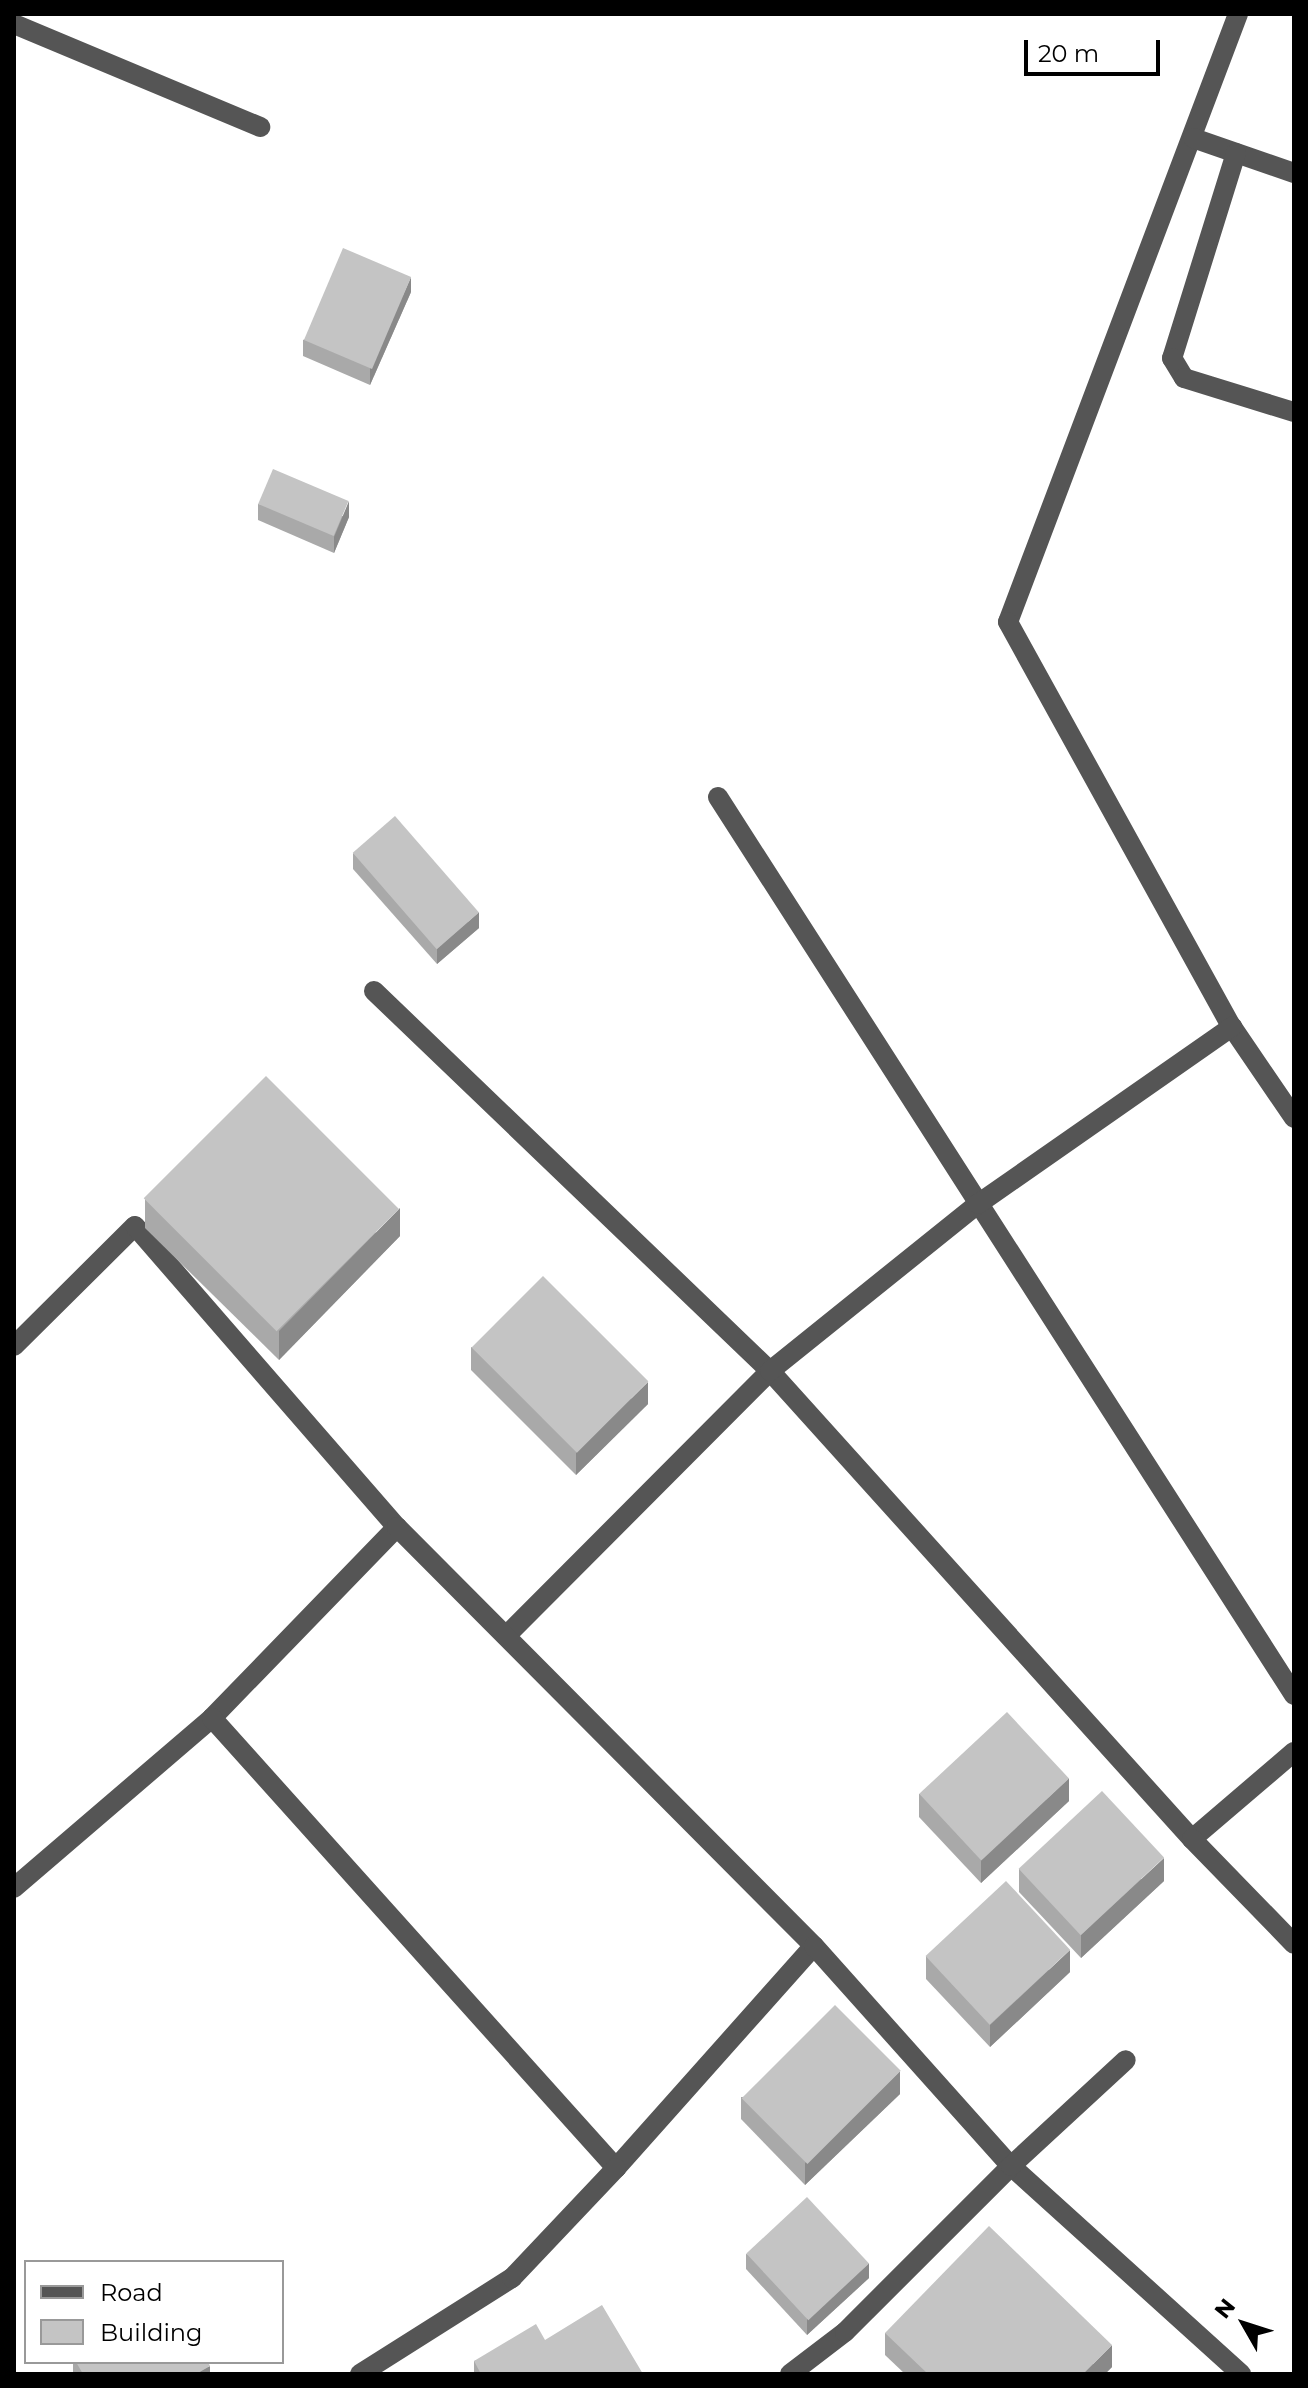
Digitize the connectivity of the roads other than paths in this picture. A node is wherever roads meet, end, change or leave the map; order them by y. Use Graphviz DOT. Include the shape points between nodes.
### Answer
graph roads {
  1 [pos="1238,14"];
  2 [pos="14,24"];
  3 [pos="260,127"];
  4 [pos="1193,138"];
  5 [pos="1236,153"];
  6 [pos="1294,173"];
  7 [pos="1294,412"];
  8 [pos="718,797"];
  9 [pos="374,991"];
  10 [pos="1232,1027"];
  11 [pos="1294,1118"];
  12 [pos="978,1204"];
  13 [pos="14,1346"];
  14 [pos="770,1371"];
  15 [pos="397,1527"];
  16 [pos="506,1636"];
  17 [pos="1294,1695"];
  18 [pos="212,1718"];
  19 [pos="1294,1752"];
  20 [pos="1192,1839"];
  21 [pos="14,1888"];
  22 [pos="1294,1944"];
  23 [pos="814,1946"];
  24 [pos="1126,2060"];
  25 [pos="1011,2166"];
  26 [pos="616,2168"];
  27 [pos="360,2374"];
  28 [pos="790,2374"];
  29 [pos="1241,2374"];
  1 -- 4 [label="street"];
  2 -- 3 [label="street"];
  4 -- 5 [label="street"];
  4 -- 10 [label="street" via="1008,622"];
  5 -- 6 [label="street"];
  5 -- 7 [label="street" via="1172,358 1184,378"];
  8 -- 12 [label="street"];
  9 -- 14 [label="street"];
  10 -- 11 [label="street"];
  10 -- 12 [label="street"];
  12 -- 14 [label="street"];
  12 -- 17 [label="street"];
  13 -- 15 [label="street" via="135,1226"];
  14 -- 16 [label="street"];
  14 -- 20 [label="street"];
  15 -- 16 [label="street"];
  15 -- 18 [label="street"];
  16 -- 23 [label="street"];
  18 -- 21 [label="street"];
  18 -- 26 [label="street"];
  19 -- 20 [label="street"];
  20 -- 22 [label="street"];
  23 -- 25 [label="street"];
  23 -- 26 [label="street"];
  24 -- 25 [label="street"];
  25 -- 28 [label="street" via="845,2332"];
  25 -- 29 [label="street"];
  26 -- 27 [label="street" via="512,2278"];
}
